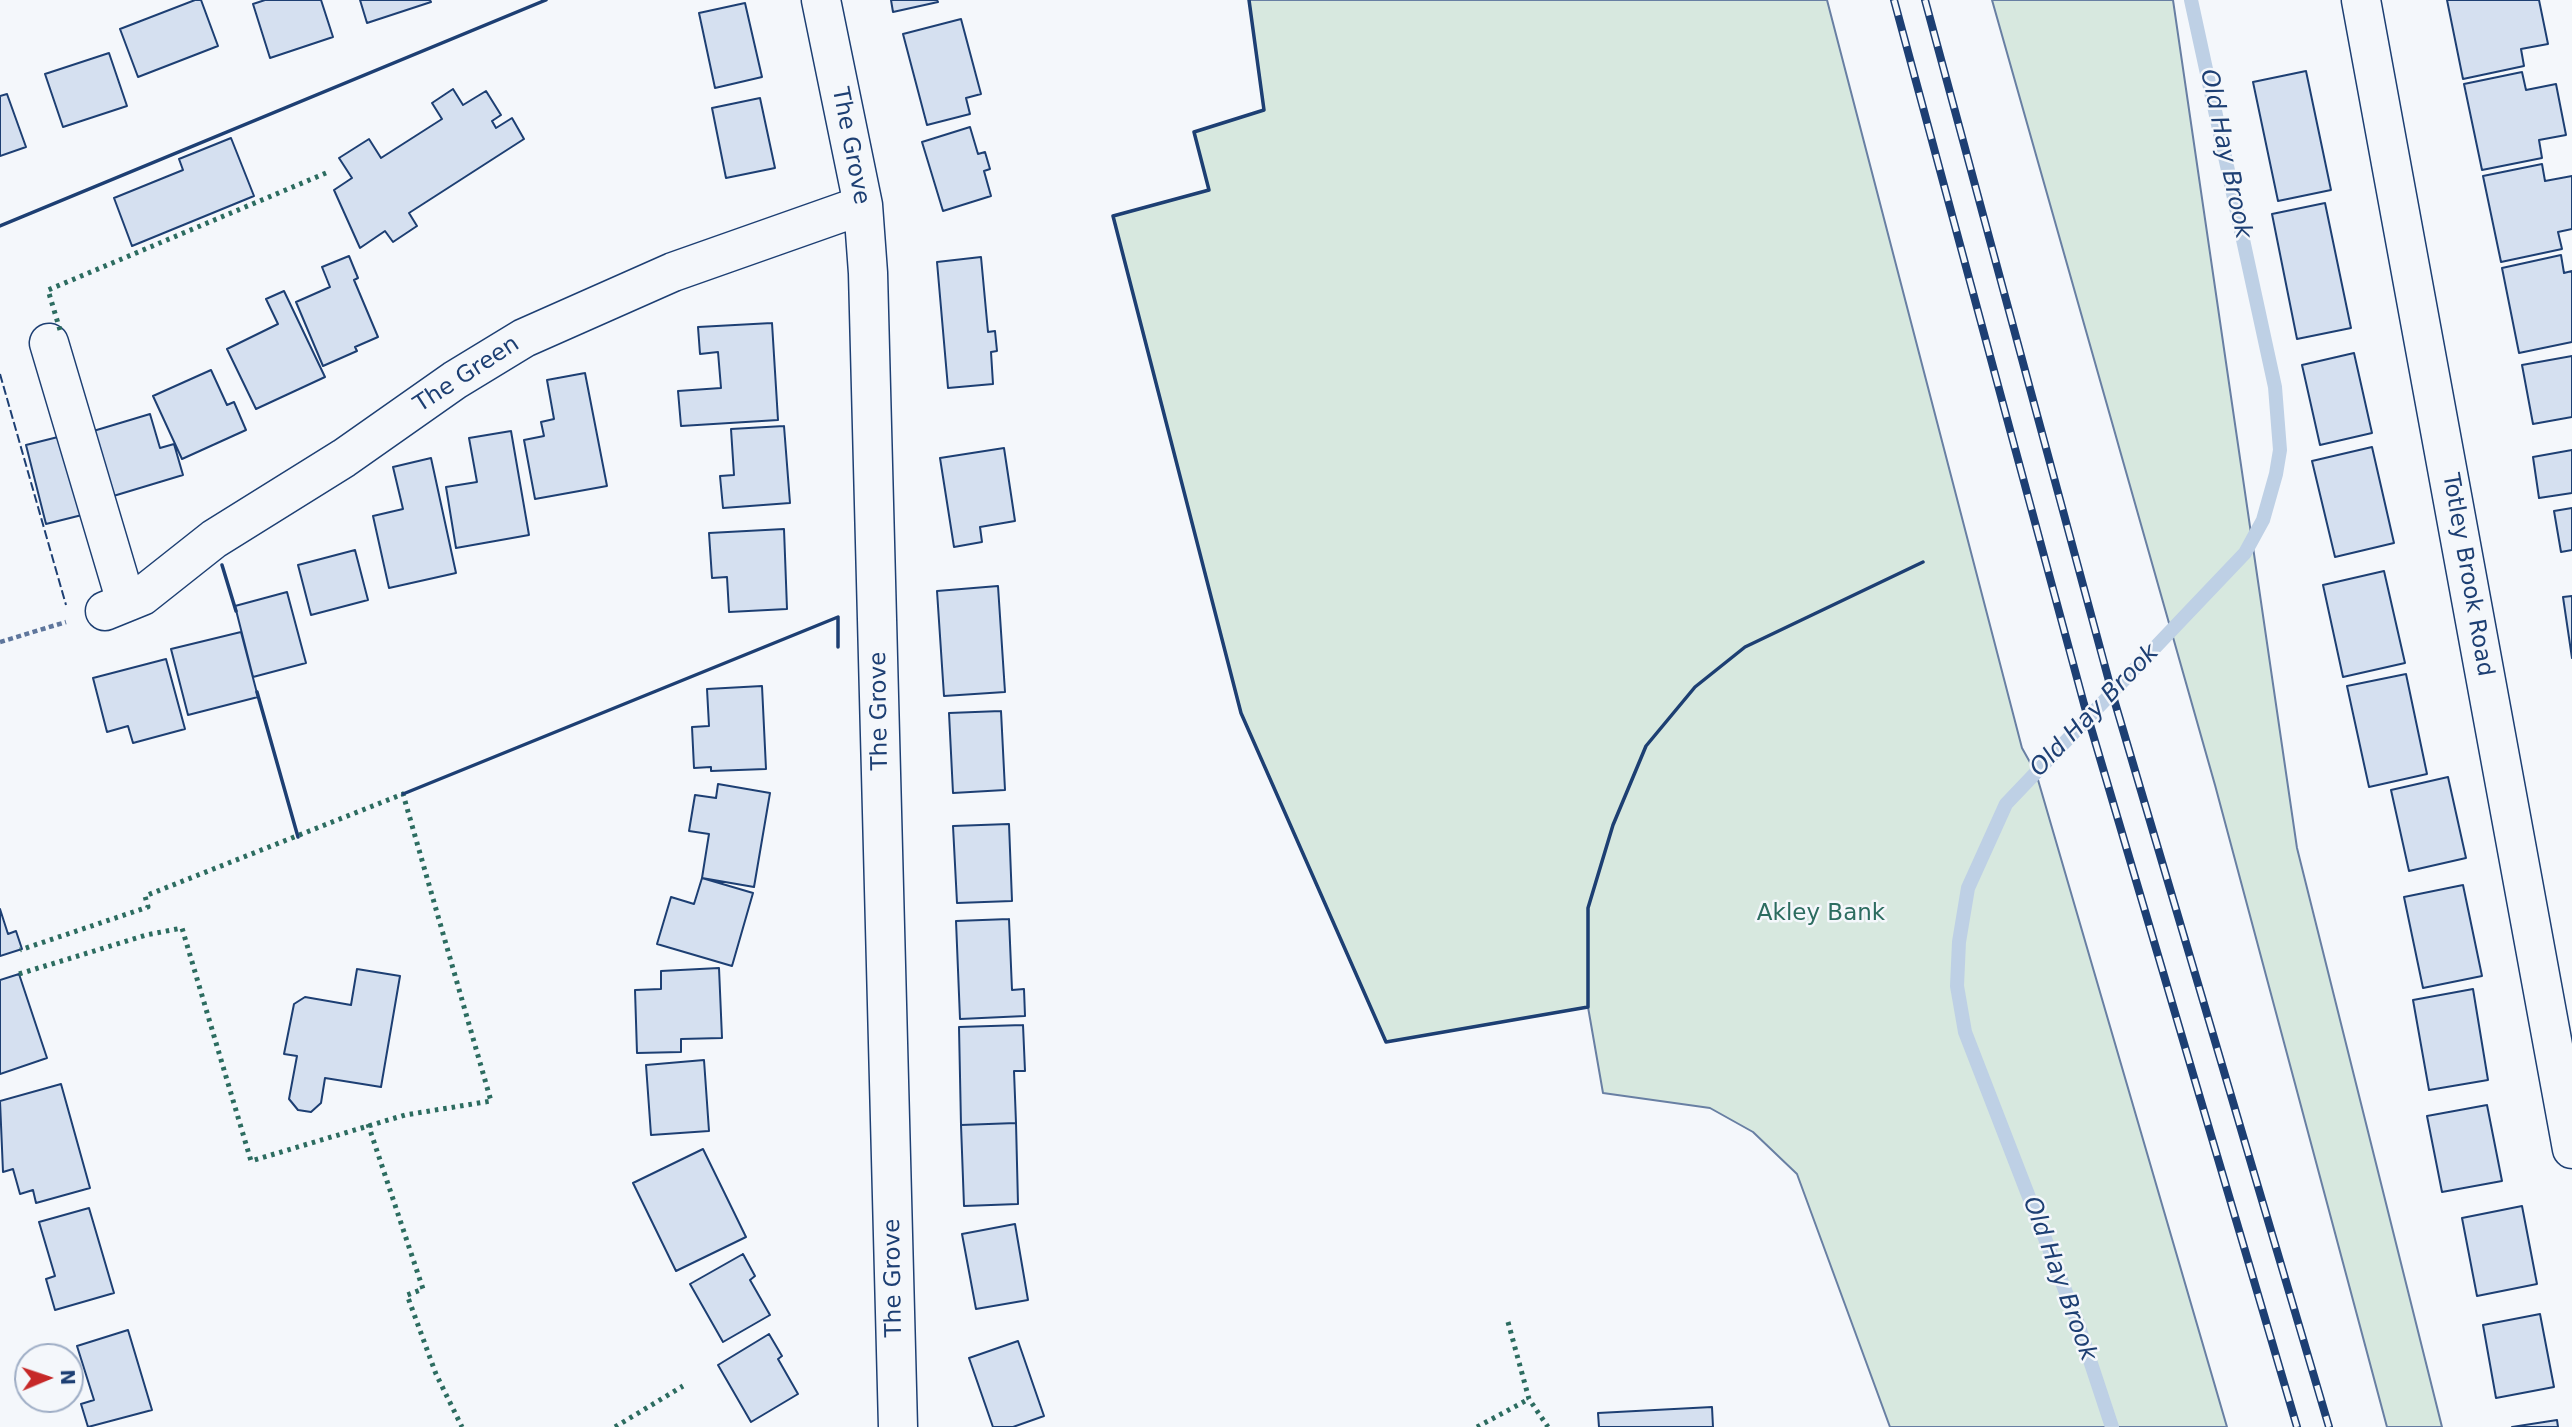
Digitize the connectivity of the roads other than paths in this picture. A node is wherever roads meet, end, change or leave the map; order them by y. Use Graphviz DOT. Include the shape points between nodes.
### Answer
graph roads {
  1 [pos="821,0"];
  2 [pos="2361,0"];
  3 [pos="863,205"];
  4 [pos="49,343"];
  5 [pos="2572,1149"];
  6 [pos="898,1427"];
  1 -- 3 [label="street, The Grove"];
  2 -- 5 [label="street, Totley Brook Road"];
  3 -- 4 [label="street, The Green" via="673,272 524,338 214,539 142,596 116,606"];
  3 -- 6 [label="street, The Grove"];
}
